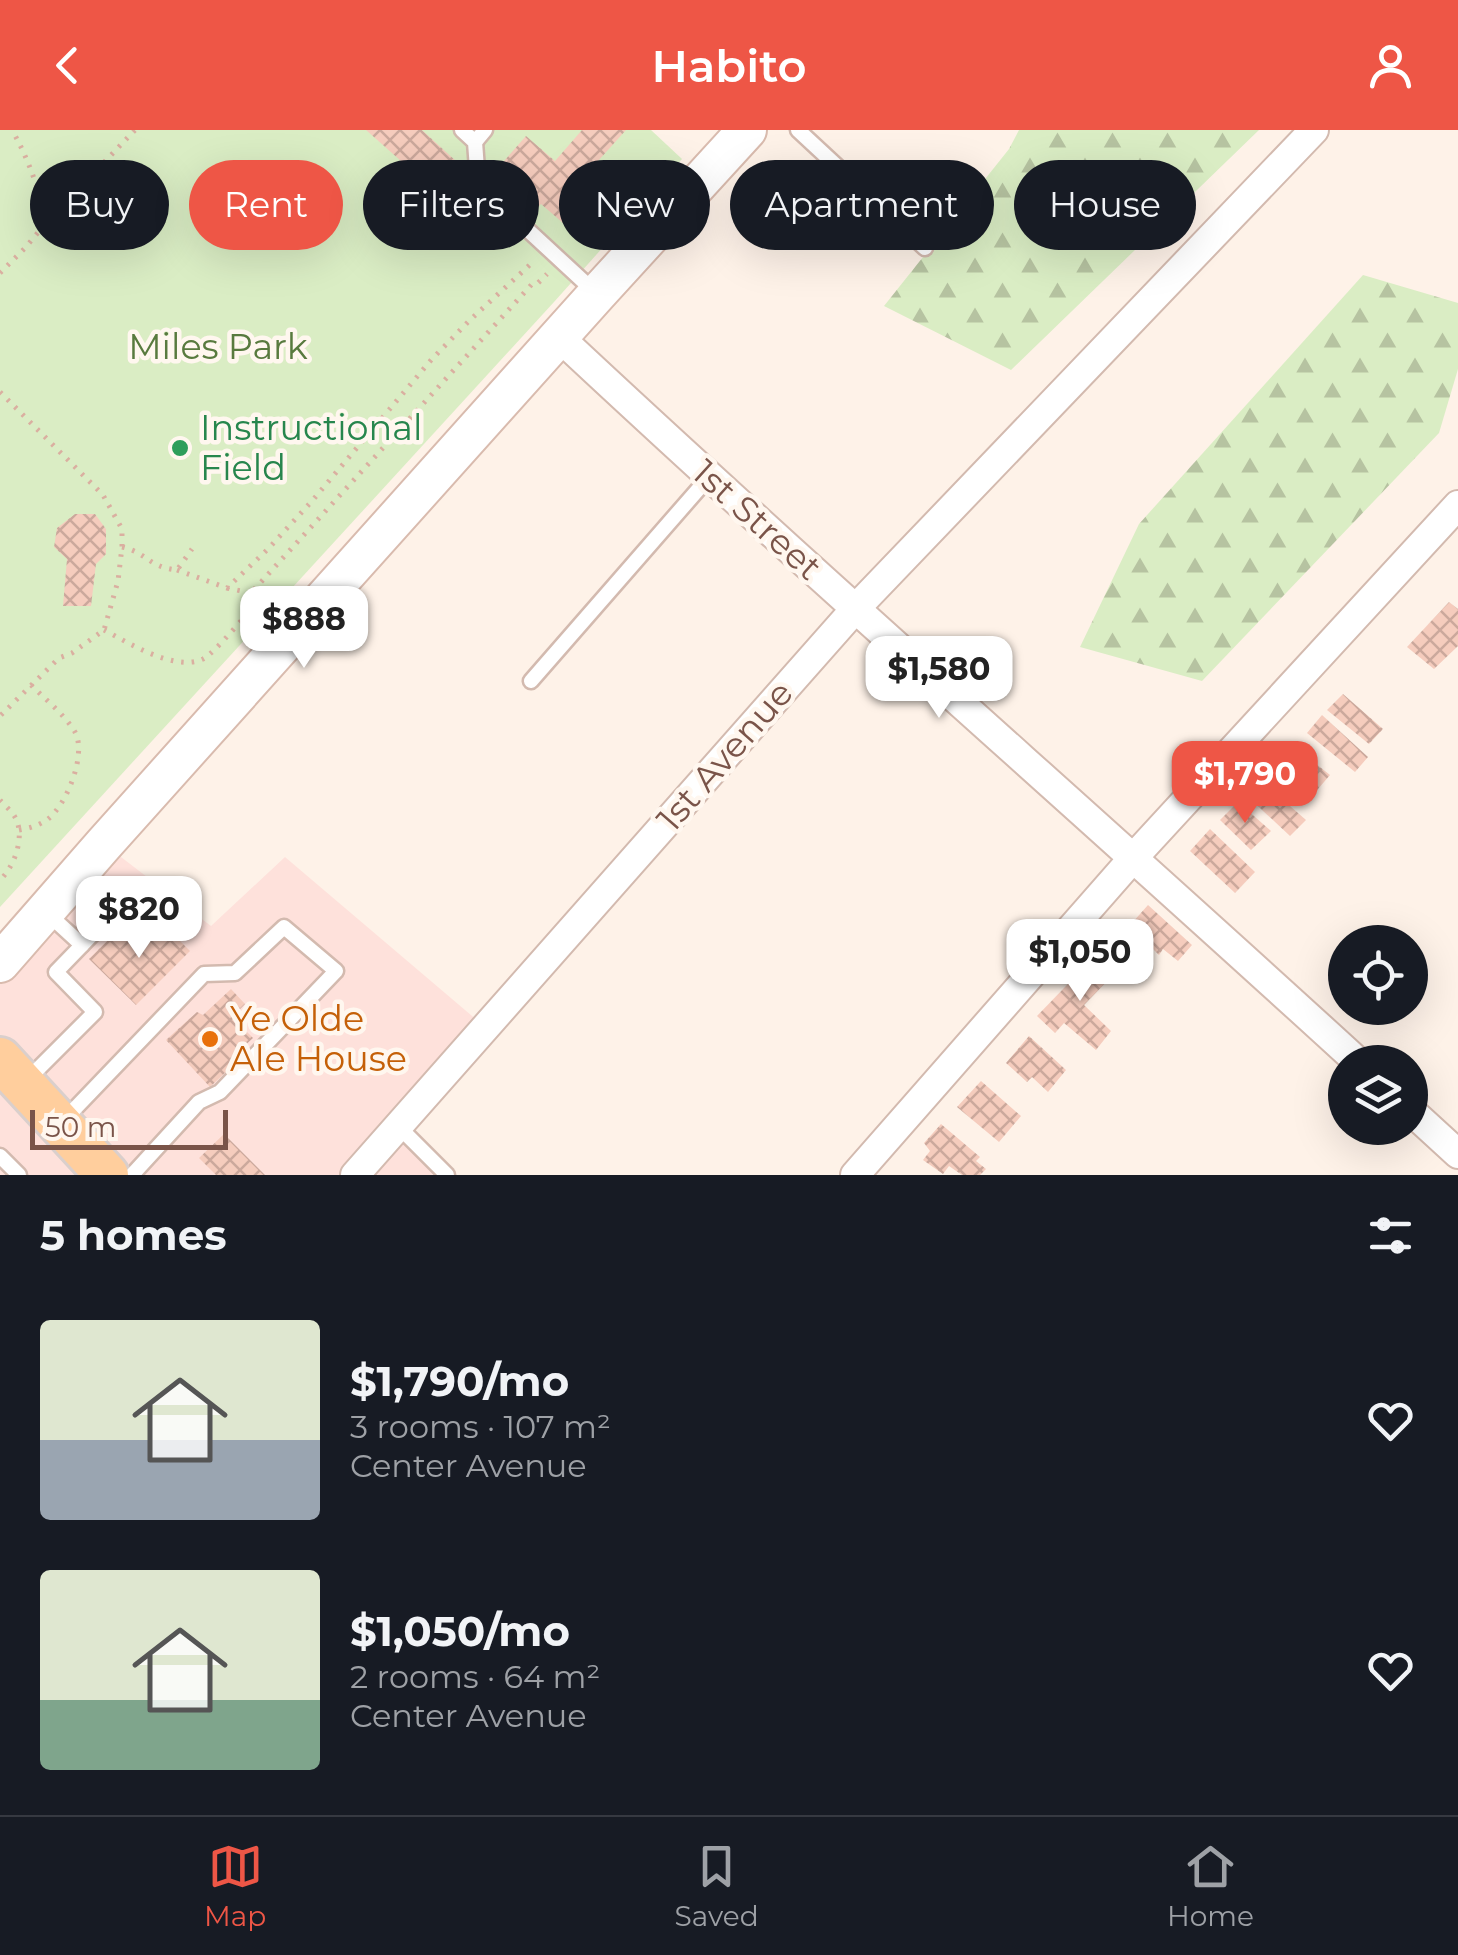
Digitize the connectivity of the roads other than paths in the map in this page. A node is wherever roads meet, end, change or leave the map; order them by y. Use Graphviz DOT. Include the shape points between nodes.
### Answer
graph roads {
  1 [pos="462,130"];
  2 [pos="747,130"];
  3 [pos="798,130"];
  4 [pos="1314,130"];
  5 [pos="480,136"];
  6 [pos="830,160"];
  7 [pos="596,294"];
  8 [pos="558,337"];
  9 [pos="710,478"];
  10 [pos="1458,505"];
  11 [pos="856,608"];
  12 [pos="531,682"];
  13 [pos="1134,857"];
  14 [pos="117,909"];
  15 [pos="45,911"];
  16 [pos="82,945"];
  17 [pos="0,962"];
  18 [pos="1339,1045"];
  19 [pos="12,1072"];
  20 [pos="60,1124"];
  21 [pos="398,1126"];
  22 [pos="1428,1126"];
  23 [pos="1458,1154"];
  24 [pos="0,1156"];
  25 [pos="1458,1164"];
  26 [pos="19,1175"];
  27 [pos="107,1175"];
  28 [pos="132,1175"];
  29 [pos="354,1175"];
  30 [pos="447,1175"];
  31 [pos="855,1175"];
  32 [pos="1448,1175"];
  1 -- 5 [label="lane"];
  2 -- 7 [label="main road"];
  3 -- 6 [label="lane"];
  4 -- 11 [label="street, 1st Avenue"];
  5 -- 7 [label="lane" via="477,169 490,195"];
  7 -- 8 [label="main road"];
  8 -- 9 [label="street, 1st Street"];
  8 -- 15 [label="main road"];
  9 -- 11 [label="street, 1st Street"];
  9 -- 12 [label="lane"];
  10 -- 13 [label="street"];
  11 -- 13 [label="street, 1st Street"];
  11 -- 21 [label="street, 1st Avenue"];
  13 -- 18 [label="street, 1st Street"];
  13 -- 31 [label="street"];
  14 -- 16 [label="lane"];
  15 -- 16 [label="lane"];
  15 -- 17 [label="main road"];
  16 -- 19 [label="lane" via="56,972 95,1012"];
  19 -- 20 [label="main road"];
  20 -- 27 [label="main road"];
  20 -- 28 [label="lane" via="204,974 235,973 284,926 336,971"];
  21 -- 29 [label="street, 1st Avenue"];
  21 -- 30 [label="lane"];
  22 -- 23 [label="street"];
  24 -- 26 [label="lane"];
  25 -- 32 [label="street"];
}
